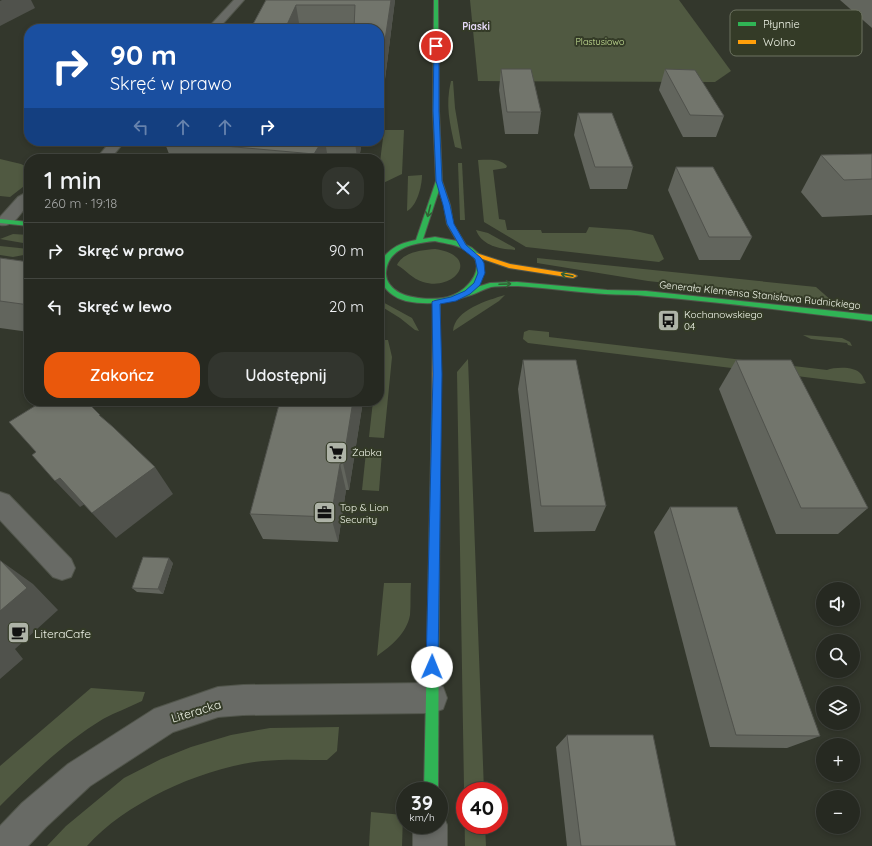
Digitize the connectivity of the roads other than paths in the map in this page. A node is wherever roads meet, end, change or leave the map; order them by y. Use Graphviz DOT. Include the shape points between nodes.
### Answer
graph roads {
  1 [pos="239,0"];
  2 [pos="436,0"];
  3 [pos="217,24"];
  4 [pos="114,146"];
  5 [pos="107,154"];
  6 [pos="439,181"];
  7 [pos="24,199"];
  8 [pos="2,221"];
  9 [pos="24,223"];
  10 [pos="419,240"];
  11 [pos="400,246"];
  12 [pos="463,246"];
  13 [pos="386,247"];
  14 [pos="473,254"];
  15 [pos="384,259"];
  16 [pos="582,278"];
  17 [pos="384,282"];
  18 [pos="604,282"];
  19 [pos="468,293"];
  20 [pos="646,293"];
  21 [pos="436,302"];
  22 [pos="872,318"];
  23 [pos="0,503"];
  24 [pos="62,568"];
  25 [pos="432,698"];
  26 [pos="431,782"];
  27 [pos="430,834"];
  28 [pos="4,846"];
  29 [pos="430,846"];
  1 -- 3 [label="street"];
  2 -- 6 [label="street"];
  4 -- 5 [label="street"];
  6 -- 10 [label="street, one-way"];
  6 -- 12 [label="street" via="450,224"];
  7 -- 8 [label="street"];
  8 -- 9 [label="street"];
  10 -- 11 [label="street"];
  10 -- 12 [label="street" via="442,240"];
  11 -- 13 [label="street"];
  11 -- 15 [label="street"];
  12 -- 14 [label="street"];
  16 -- 14 [label="street, one-way" via="499,264"];
  14 -- 19 [label="street" via="480,263 481,273 477,284"];
  17 -- 21 [label="street" via="389,289 402,297 418,302"];
  18 -- 20 [label="street, Generała Klemensa Stanisława Rudnickiego"];
  19 -- 20 [label="street, Generała Klemensa Stanisława Rudnickiego, one-way" via="490,286 517,284"];
  19 -- 21 [label="street"];
  20 -- 22 [label="street, Generała Klemensa Stanisława Rudnickiego"];
  21 -- 25 [label="street"];
  23 -- 24 [label="street"];
  25 -- 26 [label="street"];
  25 -- 28 [label="street, Literacka" via="243,700 218,702 189,711 165,720 79,775"];
  27 -- 29 [label="street"];
}
